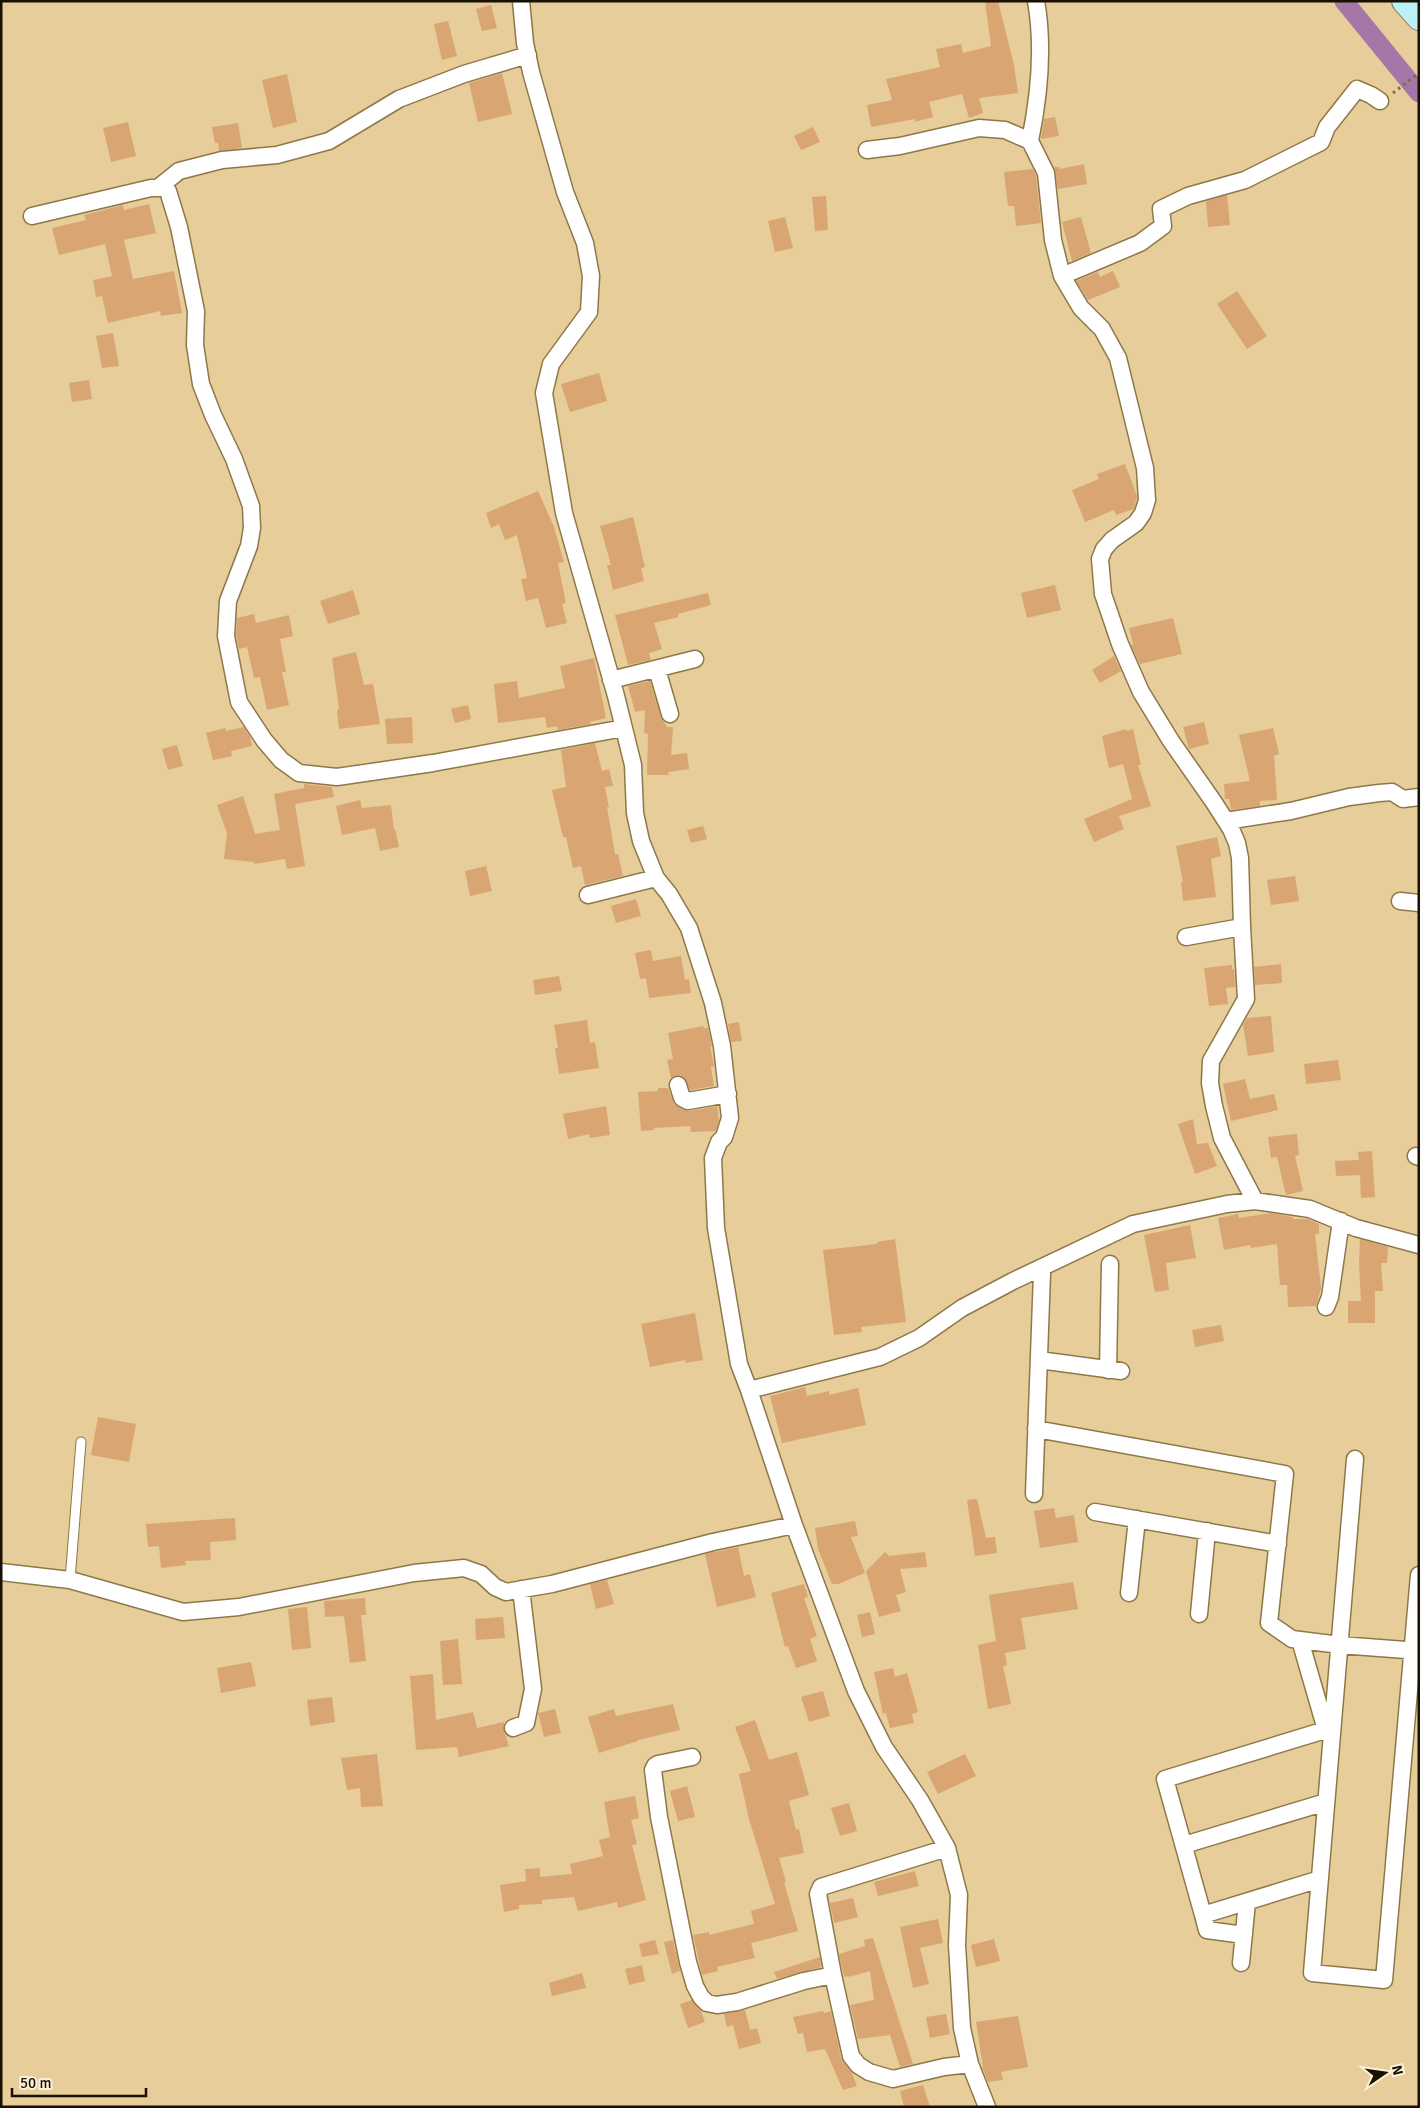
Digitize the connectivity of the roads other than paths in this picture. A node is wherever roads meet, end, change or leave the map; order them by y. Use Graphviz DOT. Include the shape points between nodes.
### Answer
graph roads {
  1 [pos="521,1"];
  2 [pos="1036,1"];
  3 [pos="1404,1"];
  4 [pos="1419,18"];
  5 [pos="528,55"];
  6 [pos="1385,98"];
  7 [pos="1030,141"];
  8 [pos="867,150"];
  9 [pos="159,187"];
  10 [pos="32,216"];
  11 [pos="1062,276"];
  12 [pos="695,659"];
  13 [pos="657,669"];
  14 [pos="612,680"];
  15 [pos="670,714"];
  16 [pos="624,728"];
  17 [pos="1419,797"];
  18 [pos="1226,821"];
  19 [pos="656,878"];
  20 [pos="588,895"];
  21 [pos="1400,901"];
  22 [pos="1419,903"];
  23 [pos="1242,927"];
  24 [pos="1186,938"];
  25 [pos="678,1085"];
  26 [pos="728,1094"];
  27 [pos="1256,1201"];
  28 [pos="1341,1221"];
  29 [pos="1419,1245"];
  30 [pos="1110,1264"];
  31 [pos="1042,1273"];
  32 [pos="1326,1307"];
  33 [pos="1039,1360"];
  34 [pos="749,1390"];
  35 [pos="1036,1429"];
  36 [pos="81,1442"];
  37 [pos="1355,1459"];
  38 [pos="1034,1494"];
  39 [pos="1095,1512"];
  40 [pos="1137,1519"];
  41 [pos="794,1525"];
  42 [pos="1208,1531"];
  43 [pos="1278,1544"];
  44 [pos="1,1572"];
  45 [pos="1419,1575"];
  46 [pos="70,1580"];
  47 [pos="521,1590"];
  48 [pos="1129,1593"];
  49 [pos="1199,1614"];
  50 [pos="1300,1640"];
  51 [pos="1340,1645"];
  52 [pos="1416,1650"];
  53 [pos="513,1728"];
  54 [pos="1329,1729"];
  55 [pos="692,1756"];
  56 [pos="1326,1802"];
  57 [pos="1184,1845"];
  58 [pos="947,1848"];
  59 [pos="1320,1879"];
  60 [pos="1247,1902"];
  61 [pos="1203,1915"];
  62 [pos="1244,1935"];
  63 [pos="1242,1963"];
  64 [pos="833,1974"];
  65 [pos="970,2064"];
  66 [pos="987,2107"];
  1 -- 5 [label="street"];
  2 -- 7 [label="street" via="1039,61"];
  3 -- 4 [label="street"];
  5 -- 9 [label="street" via="464,74 399,99 329,141 278,155 222,160 179,171"];
  5 -- 14 [label="street" via="565,192 585,243 591,276 589,312 552,364 544,393 564,513"];
  6 -- 11 [label="street" via="1357,89 1327,127 1320,142 1245,180 1188,196 1162,209 1163,226 1140,243"];
  7 -- 8 [label="street" via="1005,130 979,128"];
  7 -- 11 [label="street" via="1046,173 1053,240"];
  9 -- 10 [label="street"];
  9 -- 16 [label="street" via="168,190 170,196 192,286 201,384 251,506 249,546 228,601 226,636 239,702 281,760 298,773 337,778"];
  11 -- 18 [label="street" via="1081,308 1102,329 1118,358 1145,468 1147,500 1143,513 1136,523 1112,540 1100,559 1103,594 1141,692"];
  12 -- 13 [label="street"];
  13 -- 14 [label="street"];
  13 -- 15 [label="street"];
  14 -- 16 [label="street"];
  16 -- 19 [label="street" via="633,765 635,813 641,841"];
  17 -- 18 [label="street" via="1402,799 1392,792 1379,793"];
  18 -- 23 [label="street" via="1237,843 1240,858"];
  19 -- 20 [label="street"];
  19 -- 26 [label="street" via="689,928 712,1003"];
  21 -- 22 [label="street"];
  23 -- 24 [label="street"];
  23 -- 27 [label="street" via="1246,999 1211,1061 1210,1083 1222,1138"];
  25 -- 26 [label="street" via="682,1098 688,1101"];
  26 -- 34 [label="street" via="730,1118 713,1158 716,1228 739,1364"];
  27 -- 28 [label="street" via="1310,1209"];
  27 -- 34 [label="street" via="1133,1224 1013,1280 880,1358"];
  28 -- 29 [label="street"];
  28 -- 32 [label="street"];
  30 -- 33 [label="street" via="1114,1370"];
  31 -- 33 [label="street"];
  33 -- 35 [label="street"];
  34 -- 41 [label="street"];
  35 -- 38 [label="street"];
  35 -- 43 [label="street" via="1285,1474"];
  36 -- 46 [label="lane"];
  37 -- 51 [label="street"];
  39 -- 40 [label="street"];
  40 -- 42 [label="street"];
  40 -- 48 [label="street"];
  41 -- 47 [label="street"];
  41 -- 58 [label="street" via="856,1690 884,1747"];
  42 -- 43 [label="street"];
  42 -- 49 [label="street"];
  43 -- 50 [label="street" via="1270,1623 1292,1639"];
  44 -- 46 [label="street"];
  45 -- 52 [label="street"];
  46 -- 47 [label="street" via="183,1612 239,1607 414,1573 464,1568 481,1574 506,1592"];
  47 -- 53 [label="street" via="533,1689 526,1722"];
  50 -- 51 [label="street"];
  50 -- 54 [label="street"];
  51 -- 52 [label="street"];
  51 -- 54 [label="street"];
  52 -- 59 [label="street" via="1384,1980 1312,1974"];
  54 -- 56 [label="street"];
  54 -- 57 [label="street" via="1165,1779"];
  55 -- 64 [label="street" via="658,1764 653,1770 659,1817 688,1962 700,1997 717,2005 737,2002"];
  56 -- 57 [label="street"];
  56 -- 59 [label="street"];
  57 -- 61 [label="street"];
  58 -- 64 [label="street" via="821,1887 818,1894"];
  58 -- 65 [label="street" via="959,1895 957,1945 962,2028"];
  59 -- 60 [label="street"];
  60 -- 61 [label="street"];
  60 -- 62 [label="street"];
  61 -- 62 [label="street" via="1207,1930"];
  62 -- 63 [label="street"];
  64 -- 65 [label="street" via="851,2056 858,2065 893,2079"];
  65 -- 66 [label="street"];
}
